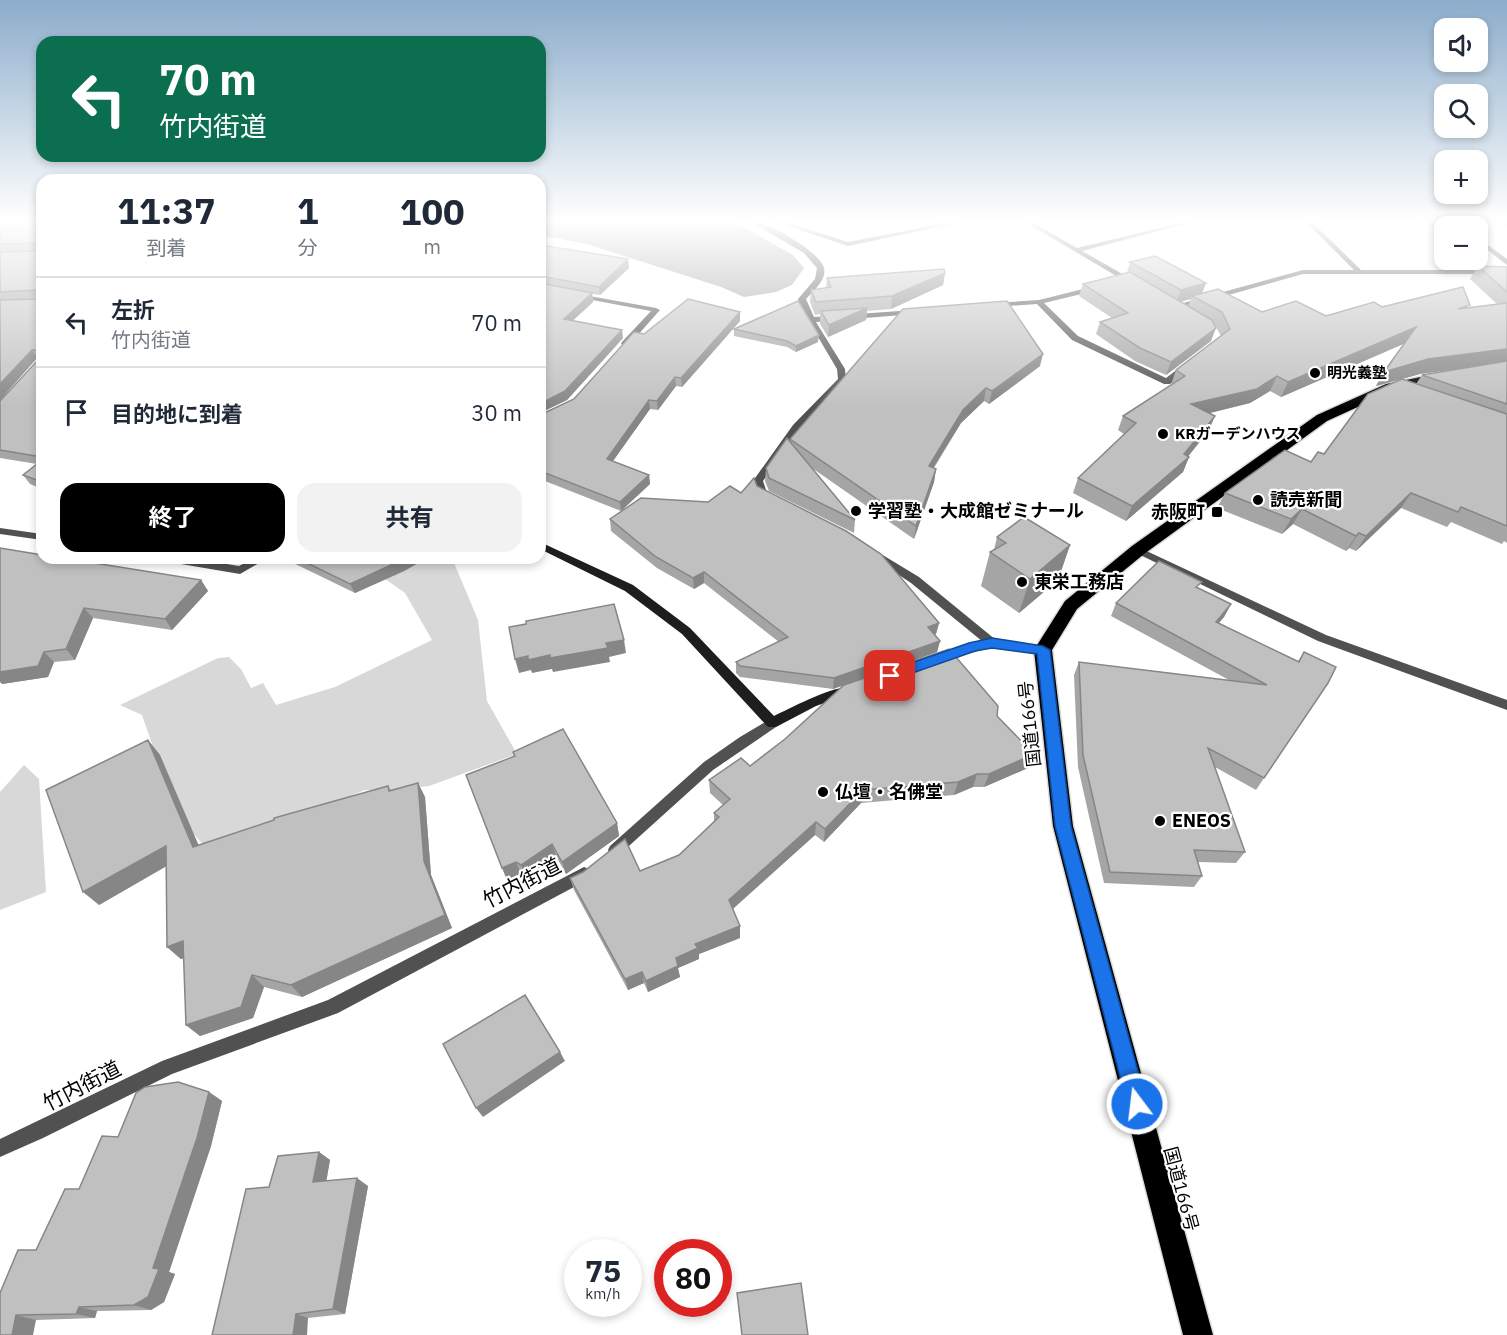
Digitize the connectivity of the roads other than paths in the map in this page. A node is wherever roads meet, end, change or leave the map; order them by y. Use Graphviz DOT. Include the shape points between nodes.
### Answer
graph roads {
  1 [pos="814,284"];
  2 [pos="1134,284"];
  3 [pos="1259,284"];
  4 [pos="1105,286"];
  5 [pos="1137,286"];
  6 [pos="563,292"];
  7 [pos="1039,302"];
  8 [pos="1166,303"];
  9 [pos="982,306"];
  10 [pos="1175,308"];
  11 [pos="925,311"];
  12 [pos="1184,314"];
  13 [pos="811,320"];
  14 [pos="617,353"];
  15 [pos="1192,363"];
  16 [pos="1463,373"];
  17 [pos="1391,387"];
  18 [pos="1412,395"];
  19 [pos="782,505"];
  20 [pos="0,531"];
  21 [pos="36,531"];
  22 [pos="30,535"];
  23 [pos="36,536"];
  24 [pos="546,548"];
  25 [pos="865,548"];
  26 [pos="1138,549"];
  27 [pos="205,564"];
  28 [pos="252,564"];
  29 [pos="992,643"];
  30 [pos="1043,650"];
  31 [pos="932,661"];
  32 [pos="857,687"];
  33 [pos="1507,705"];
  34 [pos="772,723"];
  35 [pos="0,1148"];
  36 [pos="1198,1335"];
  1 -- 13 [label="street" via="802,299"];
  2 -- 5 [label="street"];
  3 -- 10 [label="street"];
  4 -- 7 [label="street"];
  6 -- 14 [label="street" via="656,310"];
  7 -- 9 [label="street"];
  7 -- 15 [label="street" via="1075,338 1167,382"];
  8 -- 10 [label="street"];
  10 -- 12 [label="street"];
  11 -- 13 [label="street"];
  13 -- 19 [label="street" via="841,369 842,380 795,430 758,481 763,495"];
  16 -- 17 [label="highway"];
  17 -- 18 [label="street"];
  17 -- 26 [label="highway" via="1322,418"];
  20 -- 22 [label="street"];
  21 -- 22 [label="street"];
  22 -- 23 [label="street"];
  24 -- 34 [label="street" via="628,588 686,631"];
  25 -- 29 [label="street" via="915,580"];
  26 -- 30 [label="highway" via="1071,605"];
  26 -- 33 [label="street" via="1322,638"];
  27 -- 28 [label="street" via="240,570"];
  29 -- 30 [label="street"];
  29 -- 31 [label="street"];
  30 -- 36 [label="highway, 国道166号" via="1063,826"];
  32 -- 34 [label="street, 竹内街道"];
  34 -- 35 [label="street, 竹内街道" via="700,773 636,834 580,877 332,1007 168,1067"];
}
